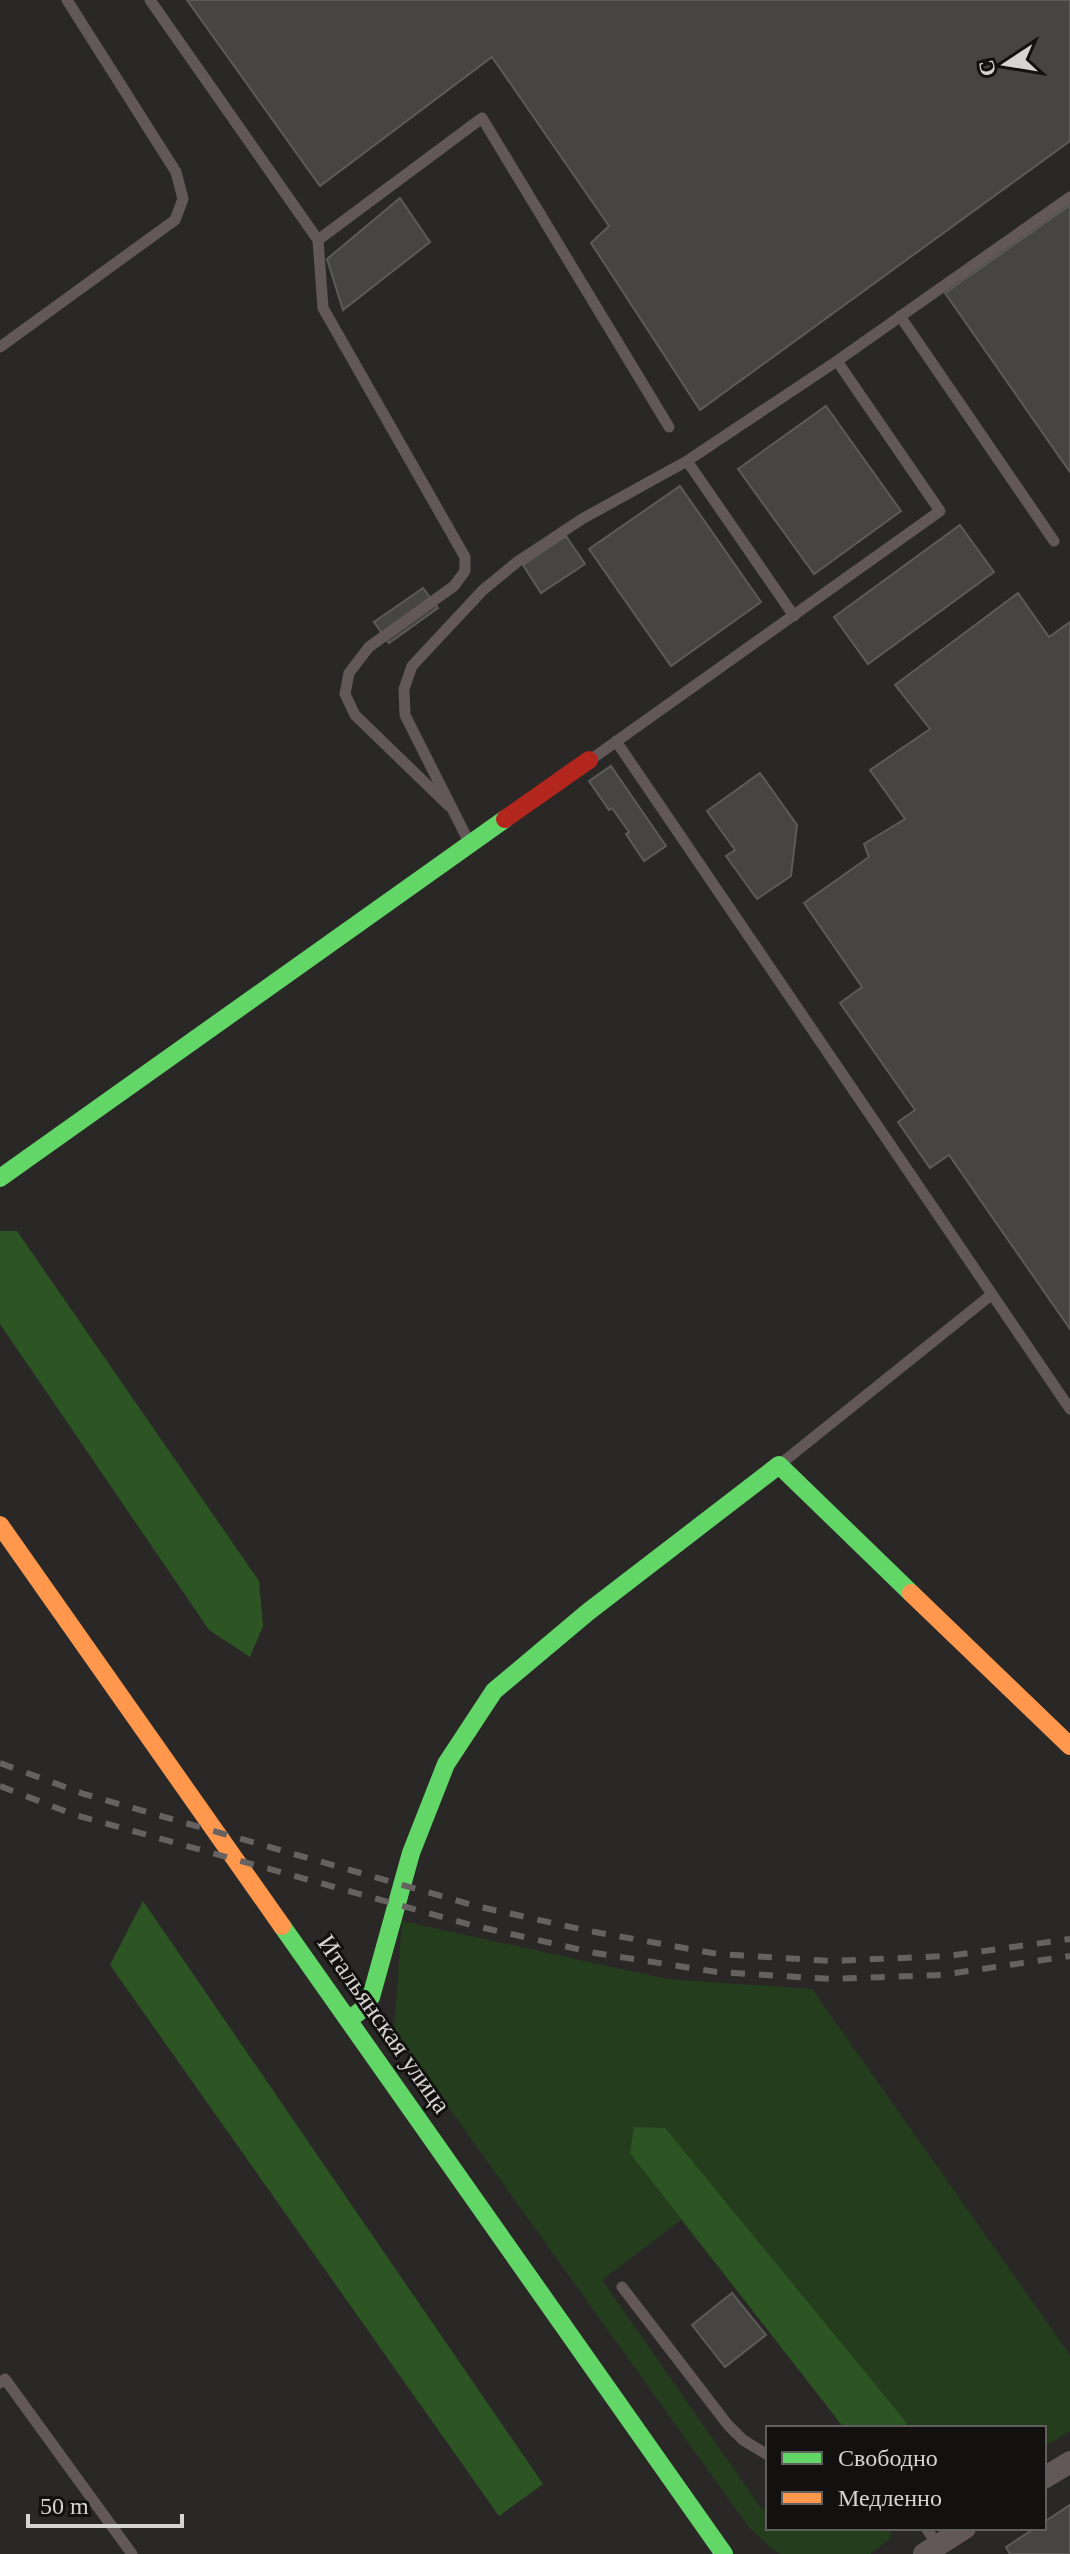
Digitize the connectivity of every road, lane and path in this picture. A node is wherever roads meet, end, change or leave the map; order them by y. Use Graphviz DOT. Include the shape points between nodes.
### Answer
graph roads {
  1 [pos="67,0"];
  2 [pos="150,0"];
  3 [pos="1070,197"];
  4 [pos="318,240"];
  5 [pos="900,316"];
  6 [pos="0,347"];
  7 [pos="837,361"];
  8 [pos="669,427"];
  9 [pos="687,461"];
  10 [pos="1054,541"];
  11 [pos="794,616"];
  12 [pos="616,741"];
  13 [pos="589,760"];
  14 [pos="449,806"];
  15 [pos="470,845"];
  16 [pos="0,1178"];
  17 [pos="991,1295"];
  18 [pos="1070,1409"];
  19 [pos="779,1465"];
  20 [pos="0,1525"];
  21 [pos="1070,1746"];
  22 [pos="350,2019"];
  23 [pos="622,2287"];
  24 [pos="2,2378"];
  25 [pos="766,2454"];
  26 [pos="1070,2462"];
  27 [pos="669,2476"];
  28 [pos="1046,2477"];
  29 [pos="961,2530"];
  30 [pos="693,2543"];
  31 [pos="933,2545"];
  32 [pos="132,2554"];
  33 [pos="724,2554"];
  1 -- 6 [label="lane" via="176,172 183,199 175,220"];
  2 -- 4 [label="lane"];
  3 -- 5 [label="lane"];
  4 -- 8 [label="lane" via="482,118"];
  4 -- 14 [label="lane" via="323,308 465,557 465,571 454,586 369,647 349,673 345,694 355,715"];
  5 -- 7 [label="lane"];
  5 -- 10 [label="lane"];
  7 -- 9 [label="lane"];
  7 -- 11 [label="lane" via="940,511"];
  9 -- 11 [label="lane"];
  9 -- 14 [label="lane" via="517,562 483,590 412,666 404,689 405,715"];
  11 -- 12 [label="lane"];
  12 -- 13 [label="lane"];
  12 -- 17 [label="lane"];
  13 -- 15 [label="main road"];
  14 -- 15 [label="lane"];
  15 -- 16 [label="main road"];
  17 -- 18 [label="lane"];
  17 -- 19 [label="lane"];
  19 -- 21 [label="main road"];
  19 -- 22 [label="main road" via="494,1691 446,1764 411,1853 371,1997"];
  20 -- 22 [label="main road, Итальянская улица"];
  22 -- 27 [label="main road, Итальянская улица"];
  23 -- 25 [label="lane" via="728,2425"];
  24 -- 32 [label="lane"];
  26 -- 28 [label="street"];
  27 -- 30 [label="main road"];
  27 -- 33 [label="main road, Итальянская улица"];
  29 -- 31 [label="street"];
}
